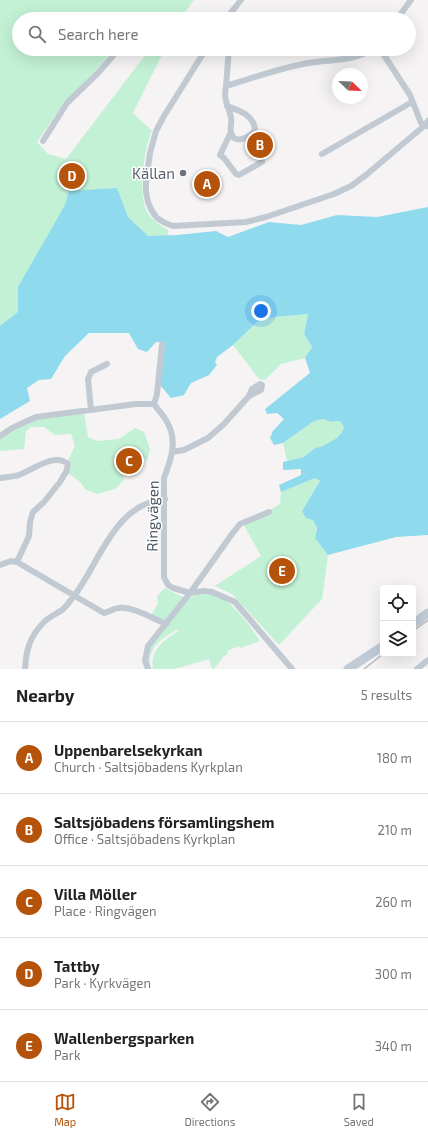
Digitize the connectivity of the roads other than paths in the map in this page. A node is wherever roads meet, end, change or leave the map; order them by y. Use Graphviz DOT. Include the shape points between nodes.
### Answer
graph roads {
  1 [pos="241,0"];
  2 [pos="410,0"];
  3 [pos="232,12"];
  4 [pos="402,12"];
  5 [pos="113,56"];
  6 [pos="202,56"];
  7 [pos="228,56"];
  8 [pos="359,56"];
  9 [pos="385,56"];
  10 [pos="226,86"];
  11 [pos="412,102"];
  12 [pos="227,106"];
  13 [pos="427,124"];
  14 [pos="231,132"];
  15 [pos="43,141"];
  16 [pos="322,154"];
  17 [pos="262,162"];
  18 [pos="162,345"];
  19 [pos="107,364"];
  20 [pos="249,396"];
  21 [pos="154,404"];
  22 [pos="91,410"];
  23 [pos="0,436"];
  24 [pos="172,452"];
  25 [pos="0,478"];
  26 [pos="165,499"];
  27 [pos="269,512"];
  28 [pos="17,562"];
  29 [pos="0,565"];
  30 [pos="190,593"];
  31 [pos="75,595"];
  32 [pos="428,613"];
  33 [pos="416,622"];
  34 [pos="166,624"];
  35 [pos="380,648"];
  36 [pos="428,660"];
  37 [pos="25,669"];
  38 [pos="148,669"];
  39 [pos="292,669"];
  40 [pos="348,669"];
  41 [pos="417,669"];
  1 -- 3 [label="street"];
  2 -- 4 [label="street"];
  5 -- 15 [label="street" via="67,103"];
  6 -- 13 [label="street" via="161,121 150,153 146,182 148,202 152,212 165,224 174,226 246,222 334,194 366,175"];
  7 -- 10 [label="street"];
  8 -- 10 [label="street" via="307,63"];
  9 -- 11 [label="street"];
  10 -- 12 [label="street" via="224,92"];
  11 -- 13 [label="street" via="421,123"];
  11 -- 16 [label="street"];
  12 -- 14 [label="street" via="231,118"];
  12 -- 14 [label="street" via="247,114 255,124 255,130 249,137 241,140 233,137"];
  14 -- 17 [label="street" via="220,155 236,174 239,175"];
  18 -- 21 [label="street"];
  19 -- 22 [label="street" via="91,372 88,379"];
  20 -- 24 [label="street" via="208,438 184,450"];
  21 -- 22 [label="street"];
  21 -- 24 [label="street, Ringvägen" via="170,427 173,436"];
  22 -- 23 [label="street" via="36,417"];
  24 -- 26 [label="street, Ringvägen" via="164,478"];
  25 -- 28 [label="street" via="17,476 49,461 64,461 68,464 60,482 33,512 30,536"];
  26 -- 30 [label="street, Ringvägen" via="164,576 168,585"];
  26 -- 31 [label="street" via="149,502 122,521 104,545"];
  27 -- 30 [label="street" via="240,524"];
  28 -- 29 [label="street" via="11,561"];
  28 -- 31 [label="street"];
  30 -- 34 [label="street"];
  30 -- 39 [label="street, Ringvägen" via="212,592 235,602"];
  31 -- 34 [label="street" via="104,612 125,608"];
  31 -- 37 [label="street" via="63,609 44,622 34,635 27,646"];
  32 -- 33 [label="main road"];
  34 -- 38 [label="street" via="148,646 145,661"];
  35 -- 40 [label="main road"];
  36 -- 41 [label="street"];
}
